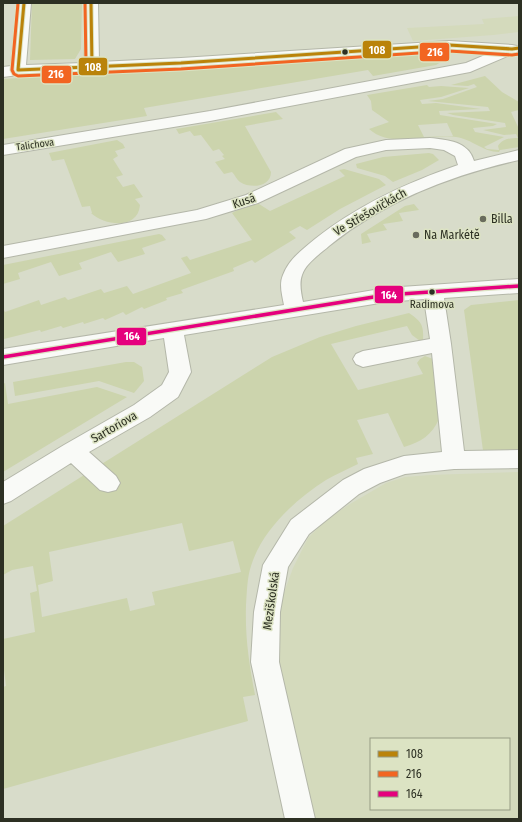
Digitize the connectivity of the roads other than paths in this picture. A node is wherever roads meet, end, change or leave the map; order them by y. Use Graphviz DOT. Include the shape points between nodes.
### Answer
graph roads {
  1 [pos="24,3"];
  2 [pos="91,3"];
  3 [pos="516,49"];
  4 [pos="92,67"];
  5 [pos="10,71"];
  6 [pos="3,150"];
  7 [pos="519,155"];
  8 [pos="467,167"];
  9 [pos="3,252"];
  10 [pos="519,286"];
  11 [pos="433,291"];
  12 [pos="295,308"];
  13 [pos="174,330"];
  14 [pos="441,344"];
  15 [pos="3,357"];
  16 [pos="363,359"];
  17 [pos="72,451"];
  18 [pos="519,458"];
  19 [pos="454,460"];
  20 [pos="108,483"];
  21 [pos="3,494"];
  22 [pos="300,819"];
  1 -- 5 [label="street"];
  2 -- 4 [label="street"];
  3 -- 4 [label="street" via="449,45"];
  3 -- 6 [label="street, Talichova" via="470,67 180,121"];
  4 -- 5 [label="street"];
  7 -- 8 [label="street, Ve Střešovičkách"];
  8 -- 9 [label="street, Kusá" via="463,153 448,145 430,142 386,146 351,153 252,199 200,215"];
  8 -- 12 [label="street, Ve Střešovičkách" via="409,189 372,208 328,237 299,262 291,276"];
  10 -- 11 [label="street"];
  11 -- 12 [label="street" via="395,293"];
  11 -- 14 [label="street"];
  12 -- 13 [label="street"];
  13 -- 15 [label="street"];
  13 -- 17 [label="street, Sartoriova" via="180,372 170,391"];
  14 -- 16 [label="street"];
  14 -- 19 [label="street"];
  17 -- 20 [label="street"];
  17 -- 21 [label="street, Sartoriova"];
  18 -- 19 [label="street, Meziškolská"];
  19 -- 22 [label="street, Meziškolská" via="404,465 372,476 351,488 300,527 276,564 266,612 265,662"];
}
